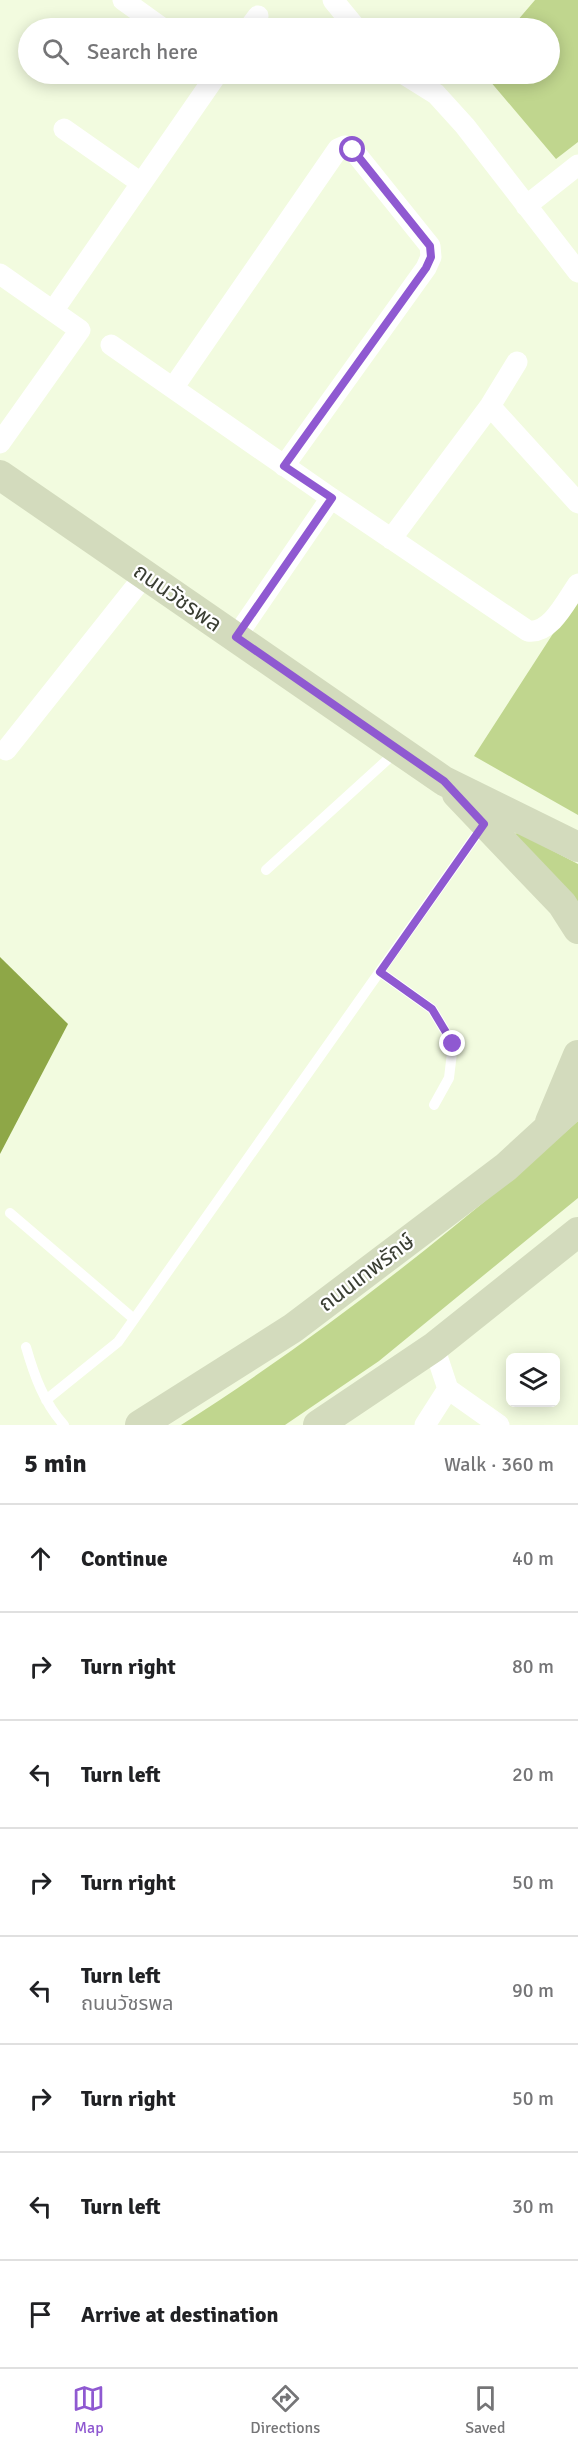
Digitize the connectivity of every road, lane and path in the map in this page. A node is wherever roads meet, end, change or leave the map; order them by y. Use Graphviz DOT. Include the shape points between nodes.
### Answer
graph roads {
  1 [pos="123,0"];
  2 [pos="333,0"];
  3 [pos="148,18"];
  4 [pos="348,18"];
  5 [pos="210,84"];
  6 [pos="420,84"];
  7 [pos="64,129"];
  8 [pos="578,165"];
  9 [pos="141,183"];
  10 [pos="526,206"];
  11 [pos="578,272"];
  12 [pos="0,274"];
  13 [pos="53,311"];
  14 [pos="111,345"];
  15 [pos="517,362"];
  16 [pos="173,388"];
  17 [pos="490,406"];
  18 [pos="0,443"];
  19 [pos="284,466"];
  20 [pos="0,475"];
  21 [pos="332,498"];
  22 [pos="578,503"];
  23 [pos="391,539"];
  24 [pos="146,575"];
  25 [pos="578,584"];
  26 [pos="236,637"];
  27 [pos="400,749"];
  28 [pos="6,750"];
  29 [pos="444,781"];
  30 [pos="484,824"];
  31 [pos="578,847"];
  32 [pos="266,870"];
  33 [pos="578,930"];
  34 [pos="380,972"];
  35 [pos="578,1055"];
  36 [pos="578,1101"];
  37 [pos="434,1105"];
  38 [pos="548,1128"];
  39 [pos="10,1213"];
  40 [pos="578,1232"];
  41 [pos="134,1319"];
  42 [pos="26,1347"];
  43 [pos="434,1347"];
  44 [pos="448,1389"];
  45 [pos="46,1400"];
  46 [pos="63,1425"];
  47 [pos="140,1425"];
  48 [pos="318,1425"];
  49 [pos="424,1425"];
  50 [pos="499,1425"];
  1 -- 3 [label="street"];
  2 -- 4 [label="street"];
  5 -- 9 [label="street"];
  6 -- 10 [label="street" via="436,94 465,126"];
  7 -- 9 [label="street"];
  8 -- 10 [label="street"];
  9 -- 13 [label="street"];
  10 -- 11 [label="street"];
  12 -- 13 [label="street"];
  13 -- 18 [label="street" via="80,330"];
  14 -- 16 [label="street"];
  15 -- 17 [label="street"];
  16 -- 19 [label="street"];
  16 -- 19 [label="street" via="338,150 345,146 353,150 430,246 431,257"];
  17 -- 22 [label="street"];
  17 -- 23 [label="street"];
  19 -- 21 [label="street"];
  20 -- 24 [label="street, ถนนวัชรพล"];
  21 -- 23 [label="street"];
  21 -- 26 [label="street"];
  23 -- 25 [label="street" via="528,631 546,628"];
  24 -- 26 [label="street, ถนนวัชรพล"];
  24 -- 28 [label="street"];
  26 -- 27 [label="street, ถนนวัชรพล"];
  27 -- 29 [label="street, ถนนวัชรพล"];
  27 -- 32 [label="lane"];
  29 -- 30 [label="street, ถนนวัชรพล"];
  29 -- 31 [label="street, ถนนวัชรพล"];
  30 -- 33 [label="street, ถนนวัชรพล" via="562,903"];
  30 -- 34 [label="lane"];
  34 -- 37 [label="lane" via="432,1009 453,1044 449,1078"];
  34 -- 41 [label="lane"];
  35 -- 38 [label="street"];
  36 -- 38 [label="street, ถนนเทพรักษ์"];
  38 -- 47 [label="street, ถนนเทพรักษ์" via="507,1167 293,1328"];
  39 -- 41 [label="lane"];
  40 -- 43 [label="street"];
  41 -- 45 [label="lane" via="118,1342"];
  42 -- 45 [label="lane"];
  43 -- 44 [label="street"];
  43 -- 48 [label="street"];
  44 -- 49 [label="street"];
  44 -- 50 [label="street"];
  45 -- 46 [label="lane"];
}
